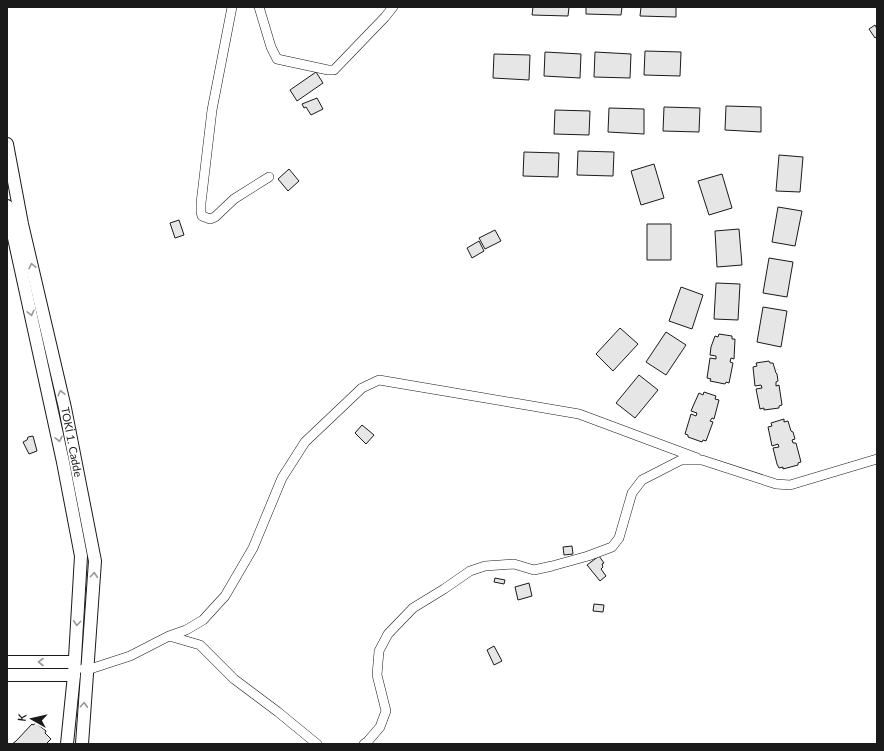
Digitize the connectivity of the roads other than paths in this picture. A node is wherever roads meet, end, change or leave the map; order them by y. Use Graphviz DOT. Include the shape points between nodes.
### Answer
graph roads {
  1 [pos="232,7"];
  2 [pos="259,7"];
  3 [pos="393,7"];
  4 [pos="7,144"];
  5 [pos="269,177"];
  6 [pos="7,206"];
  7 [pos="9,227"];
  8 [pos="877,459"];
  9 [pos="702,460"];
  10 [pos="169,636"];
  11 [pos="7,662"];
  12 [pos="74,668"];
  13 [pos="87,670"];
  14 [pos="7,675"];
  15 [pos="67,744"];
  16 [pos="82,744"];
  17 [pos="317,744"];
  18 [pos="364,744"];
  1 -- 5 [label="street" via="212,110 201,203 202,216 210,219 215,217 234,199"];
  2 -- 3 [label="street" via="277,59 334,70"];
  13 -- 4 [label="main road, TOKİ 1. Cadde, one-way" via="95,560 65,408 22,224"];
  6 -- 7 [label="main road"];
  7 -- 12 [label="main road, one-way" via="63,462 81,556"];
  8 -- 9 [label="street" via="790,485 776,484"];
  9 -- 10 [label="street" via="579,414 379,380 362,388 305,442 282,478 253,548 224,596 203,620"];
  9 -- 18 [label="street" via="681,460 642,480 632,493 619,538 612,547 534,570 514,564 486,566 470,571 413,608 388,634 379,651 378,675 386,711 380,727"];
  10 -- 13 [label="street" via="130,656"];
  10 -- 17 [label="street" via="200,645 234,679"];
  12 -- 11 [label="main road, one-way"];
  12 -- 13 [label="street"];
  12 -- 14 [label="main road"];
  12 -- 15 [label="main road"];
  16 -- 13 [label="main road, TOKİ 1. Cadde, one-way"];
}
